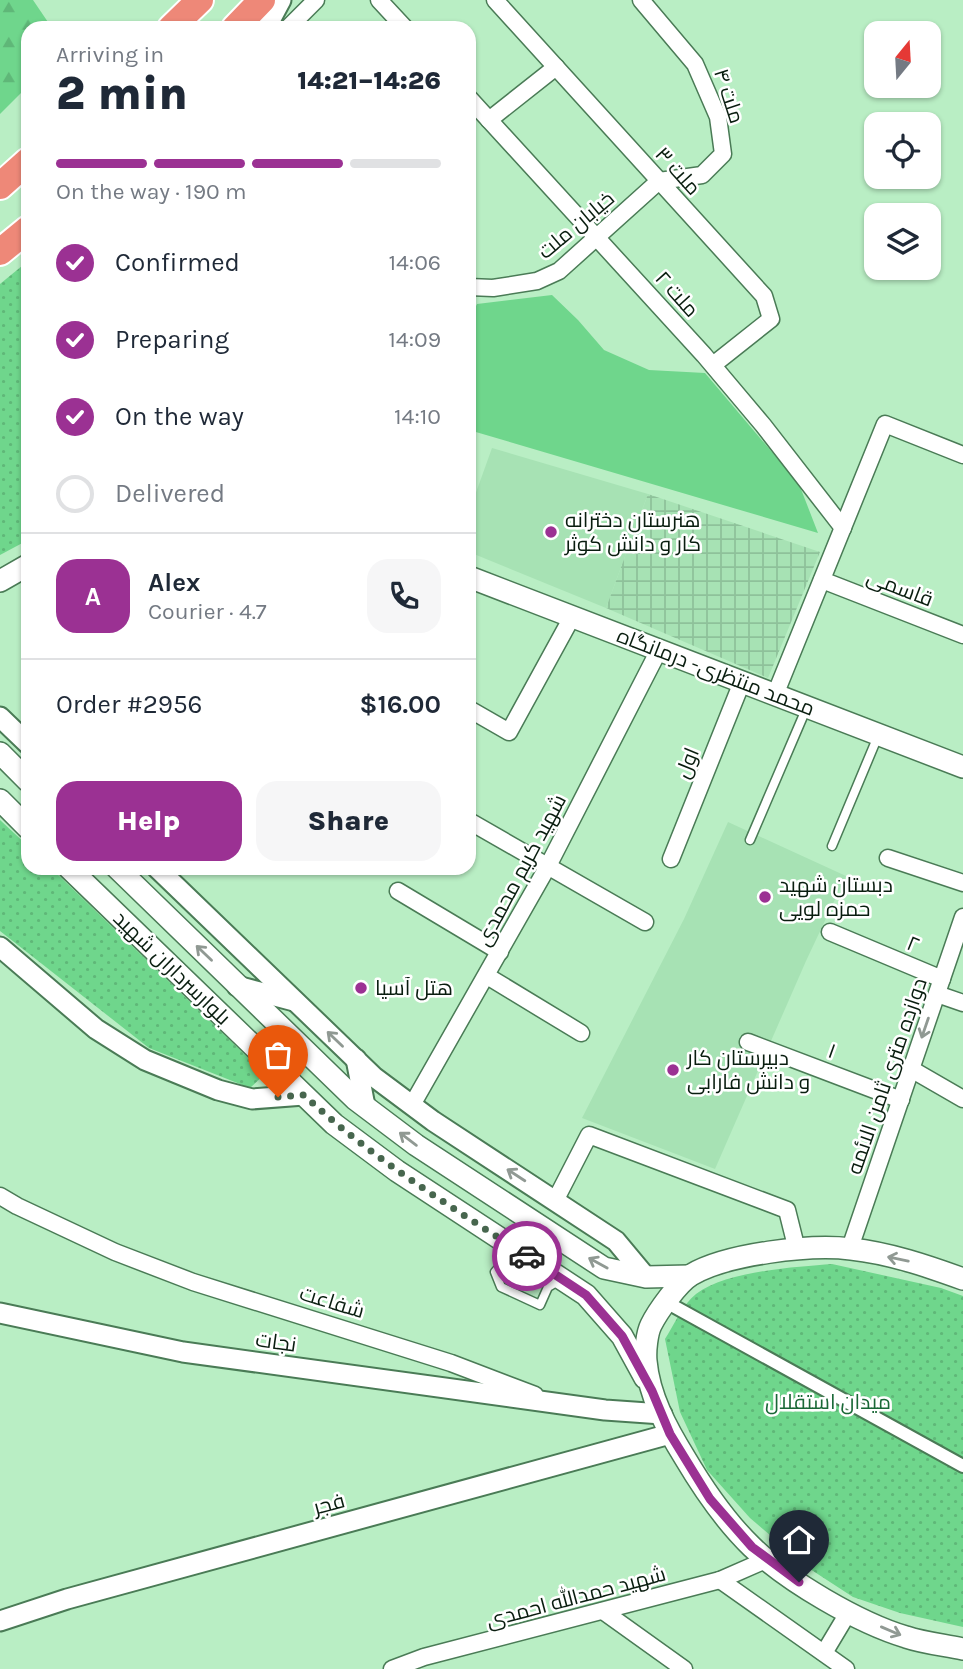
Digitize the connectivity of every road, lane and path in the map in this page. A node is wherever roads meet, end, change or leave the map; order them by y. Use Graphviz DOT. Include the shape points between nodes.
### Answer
graph roads {
  1 [pos="262,0"];
  2 [pos="281,0"];
  3 [pos="316,0"];
  4 [pos="379,0"];
  5 [pos="495,0"];
  6 [pos="641,0"];
  7 [pos="198,2"];
  8 [pos="178,21"];
  9 [pos="242,21"];
  10 [pos="270,21"];
  11 [pos="295,21"];
  12 [pos="398,21"];
  13 [pos="556,67"];
  14 [pos="476,106"];
  15 [pos="489,120"];
  16 [pos="21,151"];
  17 [pos="0,165"];
  18 [pos="21,166"];
  19 [pos="659,181"];
  20 [pos="0,186"];
  21 [pos="21,235"];
  22 [pos="597,237"];
  23 [pos="0,252"];
  24 [pos="476,287"];
  25 [pos="713,365"];
  26 [pos="963,455"];
  27 [pos="843,528"];
  28 [pos="21,569"];
  29 [pos="476,580"];
  30 [pos="822,580"];
  31 [pos="0,581"];
  32 [pos="572,617"];
  33 [pos="963,635"];
  34 [pos="659,650"];
  35 [pos="742,682"];
  36 [pos="775,695"];
  37 [pos="807,707"];
  38 [pos="476,713"];
  39 [pos="0,718"];
  40 [pos="879,735"];
  41 [pos="21,738"];
  42 [pos="0,753"];
  43 [pos="963,767"];
  44 [pos="21,774"];
  45 [pos="0,800"];
  46 [pos="21,821"];
  47 [pos="476,825"];
  48 [pos="750,840"];
  49 [pos="832,846"];
  50 [pos="888,858"];
  51 [pos="671,859"];
  52 [pos="548,866"];
  53 [pos="76,875"];
  54 [pos="124,875"];
  55 [pos="164,875"];
  56 [pos="963,883"];
  57 [pos="398,891"];
  58 [pos="963,917"];
  59 [pos="645,922"];
  60 [pos="830,932"];
  61 [pos="0,947"];
  62 [pos="500,952"];
  63 [pos="488,976"];
  64 [pos="237,986"];
  65 [pos="939,986"];
  66 [pos="295,1001"];
  67 [pos="963,1003"];
  68 [pos="581,1034"];
  69 [pos="748,1042"];
  70 [pos="356,1059"];
  71 [pos="911,1069"];
  72 [pos="304,1095"];
  73 [pos="963,1099"];
  74 [pos="901,1100"];
  75 [pos="412,1105"];
  76 [pos="365,1106"];
  77 [pos="0,1196"];
  78 [pos="555,1200"];
  79 [pos="499,1237"];
  80 [pos="850,1248"];
  81 [pos="797,1250"];
  82 [pos="689,1276"];
  83 [pos="646,1277"];
  84 [pos="561,1279"];
  85 [pos="963,1279"];
  86 [pos="666,1302"];
  87 [pos="0,1313"];
  88 [pos="652,1391"];
  89 [pos="549,1401"];
  90 [pos="662,1414"];
  91 [pos="670,1434"];
  92 [pos="963,1466"];
  93 [pos="768,1559"];
  94 [pos="720,1580"];
  95 [pos="603,1611"];
  96 [pos="848,1613"];
  97 [pos="0,1621"];
  98 [pos="963,1649"];
  99 [pos="824,1653"];
  100 [pos="424,1657"];
  101 [pos="392,1669"];
  102 [pos="440,1669"];
  103 [pos="684,1669"];
  104 [pos="846,1669"];
  1 -- 9 [label="highway"];
  2 -- 10 [label="street"];
  3 -- 11 [label="street"];
  4 -- 12 [label="street"];
  5 -- 13 [label="street, ملت ۳"];
  6 -- 19 [label="street, ملت ۴" via="695,64 718,117 723,154 702,175"];
  7 -- 8 [label="highway"];
  13 -- 15 [label="street"];
  13 -- 19 [label="street, ملت ۳"];
  14 -- 15 [label="street, ملت ۲"];
  15 -- 22 [label="street, ملت ۲"];
  16 -- 17 [label="highway"];
  18 -- 20 [label="highway"];
  19 -- 22 [label="street, خیابان ملت"];
  19 -- 25 [label="street, ملت ۳" via="764,296 771,320"];
  21 -- 23 [label="highway"];
  22 -- 24 [label="street, خیابان ملت" via="559,271 537,281"];
  22 -- 25 [label="street, ملت ۲"];
  25 -- 27 [label="street, ملت ۲"];
  26 -- 27 [label="street" via="885,424"];
  27 -- 30 [label="street"];
  28 -- 31 [label="main road"];
  29 -- 32 [label="main road, محمد منتظری- درمانگاه"];
  30 -- 33 [label="street, قاسمی"];
  30 -- 36 [label="street"];
  32 -- 34 [label="main road, محمد منتظری- درمانگاه"];
  32 -- 38 [label="street" via="509,732"];
  34 -- 35 [label="main road, محمد منتظری- درمانگاه"];
  34 -- 52 [label="street, شهید کریم محمدی"];
  35 -- 36 [label="main road, محمد منتظری- درمانگاه"];
  35 -- 51 [label="street, اول"];
  36 -- 37 [label="main road, محمد منتظری- درمانگاه"];
  37 -- 40 [label="main road, محمد منتظری- درمانگاه"];
  37 -- 48 [label="lane"];
  39 -- 41 [label="street"];
  40 -- 43 [label="main road, محمد منتظری- درمانگاه"];
  40 -- 49 [label="lane"];
  42 -- 44 [label="main road"];
  45 -- 46 [label="main road"];
  47 -- 52 [label="street"];
  50 -- 56 [label="street"];
  52 -- 59 [label="street"];
  52 -- 62 [label="street, شهید کریم محمدی"];
  53 -- 72 [label="main road, بلوارسرداران شهید"];
  64 -- 54 [label="main road, بلوارسرداران شهید, one-way"];
  55 -- 66 [label="street"];
  57 -- 62 [label="street"];
  58 -- 65 [label="street, دوازده متری ثامن الائمه"];
  60 -- 65 [label="street, ۲"];
  61 -- 72 [label="street" via="96,1028 145,1060 218,1090 252,1098"];
  62 -- 63 [label="street, شهید کریم محمدی"];
  63 -- 68 [label="street"];
  63 -- 75 [label="street, شهید کریم محمدی"];
  64 -- 66 [label="street"];
  64 -- 76 [label="main road, بلوارسرداران شهید"];
  65 -- 67 [label="street, ۲"];
  65 -- 71 [label="street, دوازده متری ثامن الائمه, one-way"];
  70 -- 66 [label="street, one-way"];
  69 -- 74 [label="street, ۱"];
  70 -- 75 [label="street"];
  70 -- 76 [label="street"];
  71 -- 73 [label="street"];
  71 -- 74 [label="street, دوازده متری ثامن الائمه"];
  72 -- 79 [label="main road, بلوارسرداران شهید" via="397,1171"];
  74 -- 80 [label="street, دوازده متری ثامن الائمه"];
  78 -- 75 [label="street, one-way"];
  83 -- 76 [label="main road, بلوارسرداران شهید, one-way" via="604,1268 416,1145"];
  77 -- 89 [label="street, شفاعت" via="115,1252 193,1282 451,1363"];
  78 -- 81 [label="street" via="589,1135 787,1210"];
  78 -- 83 [label="street" via="616,1241"];
  79 -- 84 [label="main road, بلوارسرداران شهید"];
  79 -- 84 [label="lane" via="502,1264 495,1272 501,1287 540,1304 548,1287"];
  80 -- 81 [label="main road"];
  85 -- 80 [label="main road, one-way" via="915,1262"];
  81 -- 82 [label="main road" via="719,1264"];
  82 -- 83 [label="main road, بلوارسرداران شهید"];
  82 -- 86 [label="main road"];
  84 -- 88 [label="main road, بلوارسرداران شهید" via="586,1295 622,1336"];
  86 -- 88 [label="main road" via="650,1327 645,1359"];
  86 -- 92 [label="street"];
  87 -- 89 [label="street, نجات" via="183,1352"];
  88 -- 90 [label="main road"];
  89 -- 90 [label="street, شفاعت"];
  90 -- 91 [label="main road"];
  91 -- 93 [label="main road" via="710,1499"];
  91 -- 97 [label="street, فجر"];
  93 -- 94 [label="street, شهید حمدالله احمدی"];
  93 -- 96 [label="main road"];
  94 -- 95 [label="street, شهید حمدالله احمدی"];
  94 -- 99 [label="street"];
  95 -- 100 [label="street, شهید حمدالله احمدی"];
  95 -- 103 [label="street"];
  96 -- 98 [label="main road, one-way" via="905,1637"];
  96 -- 99 [label="street"];
  99 -- 104 [label="street"];
  100 -- 101 [label="street, شهید حمدالله احمدی"];
  100 -- 102 [label="street"];
}
